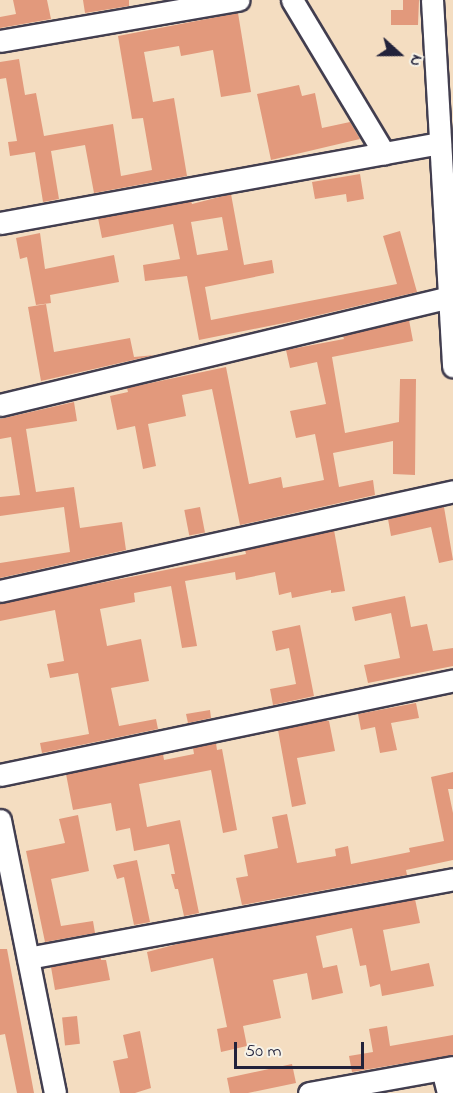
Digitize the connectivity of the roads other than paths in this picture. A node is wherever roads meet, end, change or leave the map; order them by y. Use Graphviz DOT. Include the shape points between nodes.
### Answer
graph roads {
  1 [pos="238,0"];
  2 [pos="292,0"];
  3 [pos="432,0"];
  4 [pos="0,41"];
  5 [pos="445,115"];
  6 [pos="440,143"];
  7 [pos="384,153"];
  8 [pos="0,223"];
  9 [pos="450,297"];
  10 [pos="453,366"];
  11 [pos="0,405"];
  12 [pos="453,491"];
  13 [pos="0,591"];
  14 [pos="453,680"];
  15 [pos="0,775"];
  16 [pos="0,820"];
  17 [pos="453,879"];
  18 [pos="28,958"];
  19 [pos="448,1068"];
  20 [pos="55,1093"];
  21 [pos="309,1093"];
  22 [pos="448,1093"];
  1 -- 4 [label="street"];
  2 -- 7 [label="street"];
  3 -- 5 [label="street"];
  5 -- 6 [label="street"];
  6 -- 7 [label="street"];
  6 -- 9 [label="street"];
  7 -- 8 [label="street"];
  9 -- 10 [label="street"];
  9 -- 11 [label="street"];
  12 -- 13 [label="street"];
  14 -- 15 [label="street"];
  16 -- 18 [label="street"];
  17 -- 18 [label="street"];
  18 -- 20 [label="street"];
  19 -- 21 [label="street"];
  19 -- 22 [label="street"];
}
